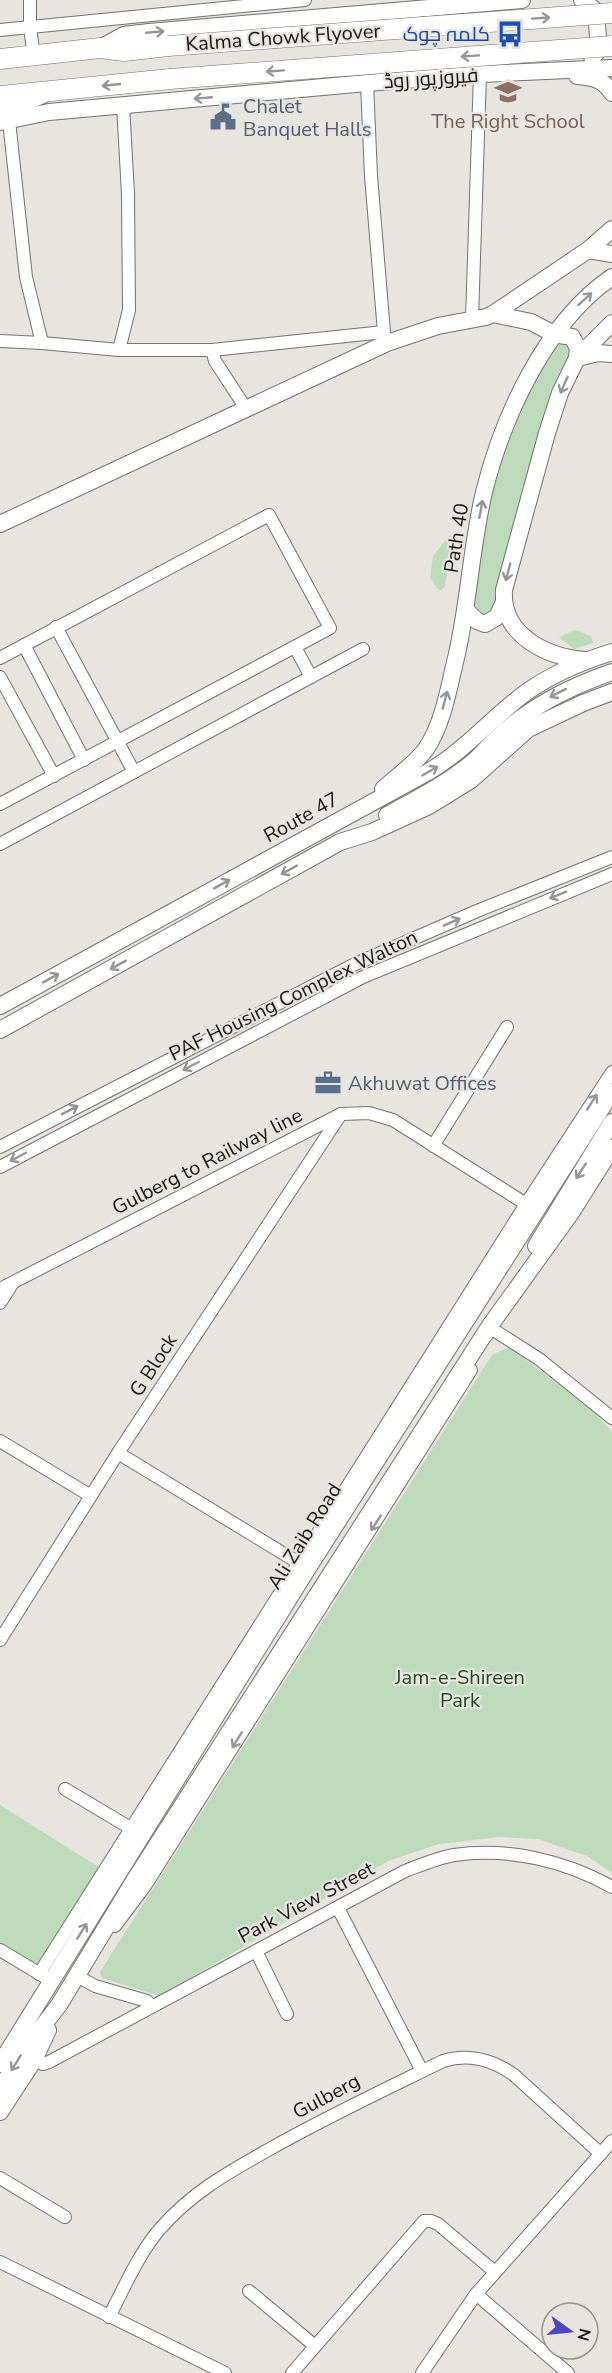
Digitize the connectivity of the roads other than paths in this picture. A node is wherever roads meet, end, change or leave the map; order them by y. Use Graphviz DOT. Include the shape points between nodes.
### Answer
graph roads {
  1 [pos="30,0"];
  2 [pos="304,0"];
  3 [pos="522,0"];
  4 [pos="582,0"];
  5 [pos="485,1"];
  6 [pos="416,5"];
  7 [pos="612,13"];
  8 [pos="30,28"];
  9 [pos="0,30"];
  10 [pos="612,46"];
  11 [pos="100,48"];
  12 [pos="34,56"];
  13 [pos="0,59"];
  14 [pos="612,59"];
  15 [pos="612,68"];
  16 [pos="534,73"];
  17 [pos="480,74"];
  18 [pos="367,83"];
  19 [pos="53,92"];
  20 [pos="612,93"];
  21 [pos="0,96"];
  22 [pos="123,105"];
  23 [pos="0,107"];
  24 [pos="3,119"];
  25 [pos="612,229"];
  26 [pos="588,250"];
  27 [pos="612,254"];
  28 [pos="612,277"];
  29 [pos="493,314"];
  30 [pos="472,319"];
  31 [pos="612,323"];
  32 [pos="554,334"];
  33 [pos="385,337"];
  34 [pos="0,341"];
  35 [pos="42,343"];
  36 [pos="119,350"];
  37 [pos="212,350"];
  38 [pos="612,354"];
  39 [pos="578,358"];
  40 [pos="247,410"];
  41 [pos="0,524"];
  42 [pos="503,604"];
  43 [pos="466,610"];
  44 [pos="57,627"];
  45 [pos="24,645"];
  46 [pos="295,647"];
  47 [pos="363,649"];
  48 [pos="612,652"];
  49 [pos="0,658"];
  50 [pos="585,660"];
  51 [pos="612,672"];
  52 [pos="0,677"];
  53 [pos="311,677"];
  54 [pos="612,692"];
  55 [pos="118,742"];
  56 [pos="84,760"];
  57 [pos="134,772"];
  58 [pos="54,776"];
  59 [pos="0,804"];
  60 [pos="359,809"];
  61 [pos="340,842"];
  62 [pos="0,844"];
  63 [pos="612,856"];
  64 [pos="612,874"];
  65 [pos="0,1006"];
  66 [pos="507,1027"];
  67 [pos="0,1030"];
  68 [pos="612,1072"];
  69 [pos="612,1092"];
  70 [pos="341,1114"];
  71 [pos="612,1122"];
  72 [pos="434,1146"];
  73 [pos="0,1147"];
  74 [pos="610,1158"];
  75 [pos="0,1167"];
  76 [pos="526,1204"];
  77 [pos="13,1282"];
  78 [pos="0,1289"];
  79 [pos="0,1303"];
  80 [pos="489,1327"];
  81 [pos="612,1418"];
  82 [pos="0,1441"];
  83 [pos="118,1453"];
  84 [pos="91,1496"];
  85 [pos="299,1563"];
  86 [pos="0,1640"];
  87 [pos="65,1789"];
  88 [pos="132,1829"];
  89 [pos="612,1887"];
  90 [pos="338,1908"];
  91 [pos="0,1950"];
  92 [pos="256,1951"];
  93 [pos="77,1976"];
  94 [pos="45,1977"];
  95 [pos="36,2005"];
  96 [pos="59,2005"];
  97 [pos="151,2006"];
  98 [pos="287,2014"];
  99 [pos="0,2041"];
  100 [pos="34,2061"];
  101 [pos="0,2064"];
  102 [pos="422,2071"];
  103 [pos="0,2089"];
  104 [pos="0,2112"];
  105 [pos="612,2141"];
  106 [pos="601,2154"];
  107 [pos="0,2178"];
  108 [pos="65,2217"];
  109 [pos="0,2262"];
  110 [pos="495,2272"];
  111 [pos="249,2291"];
  112 [pos="476,2294"];
  113 [pos="109,2317"];
  114 [pos="315,2346"];
  115 [pos="225,2373"];
  116 [pos="292,2373"];
  117 [pos="422,2373"];
  118 [pos="568,2373"];
  1 -- 8 [label="street"];
  2 -- 8 [label="street"];
  3 -- 5 [label="street"];
  4 -- 16 [label="street" via="596,11 599,50 589,60"];
  5 -- 6 [label="street"];
  11 -- 6 [label="street, one-way" via="124,35"];
  11 -- 7 [label="main road, Kalma Chowk Flyover, one-way, bridge" via="123,51"];
  8 -- 9 [label="street"];
  8 -- 12 [label="street"];
  10 -- 19 [label="main road, Kalma Chowk Flyover, one-way, bridge" via="170,79"];
  11 -- 12 [label="main road"];
  12 -- 13 [label="main road"];
  14 -- 16 [label="street"];
  15 -- 16 [label="street, فیروزپور روڈ"];
  16 -- 17 [label="street, فیروزپور روڈ"];
  16 -- 20 [label="street" via="594,77"];
  17 -- 18 [label="street, فیروزپور روڈ"];
  17 -- 30 [label="street"];
  18 -- 22 [label="street, فیروزپور روڈ, one-way"];
  18 -- 33 [label="street" via="370,176"];
  19 -- 21 [label="main road"];
  19 -- 23 [label="street" via="20,105"];
  22 -- 24 [label="street, فیروزپور روڈ"];
  22 -- 36 [label="street" via="129,310"];
  24 -- 35 [label="street" via="26,277"];
  25 -- 26 [label="street"];
  26 -- 27 [label="street"];
  26 -- 29 [label="street"];
  32 -- 28 [label="street, Path 40, one-way" via="578,306"];
  29 -- 30 [label="street"];
  29 -- 32 [label="street" via="531,322"];
  30 -- 33 [label="street"];
  31 -- 39 [label="street"];
  32 -- 39 [label="street" via="572,337"];
  43 -- 32 [label="street, Path 40, one-way" via="476,532 493,463 519,398"];
  33 -- 37 [label="street"];
  33 -- 40 [label="street"];
  34 -- 35 [label="street"];
  35 -- 36 [label="street"];
  36 -- 37 [label="street"];
  37 -- 40 [label="street"];
  38 -- 39 [label="street"];
  39 -- 42 [label="street, one-way" via="560,393 547,433 506,578"];
  40 -- 41 [label="street"];
  42 -- 43 [label="street" via="490,623 477,621"];
  42 -- 50 [label="street" via="530,642 566,658"];
  60 -- 43 [label="street, Path 40, one-way" via="427,747 441,713"];
  44 -- 45 [label="street"];
  44 -- 46 [label="street" via="269,515 330,628"];
  44 -- 55 [label="street"];
  45 -- 49 [label="street"];
  45 -- 56 [label="street"];
  46 -- 53 [label="street"];
  46 -- 55 [label="street"];
  47 -- 53 [label="street"];
  48 -- 50 [label="street, Route 47"];
  60 -- 50 [label="street, Route 47, one-way" via="443,764 528,691"];
  51 -- 61 [label="street, one-way" via="547,699 504,731 475,761"];
  52 -- 58 [label="street"];
  53 -- 57 [label="street"];
  54 -- 61 [label="street, Route 47" via="528,729 477,775 429,806"];
  55 -- 56 [label="street"];
  55 -- 57 [label="street"];
  56 -- 58 [label="street"];
  57 -- 62 [label="street"];
  58 -- 59 [label="street"];
  65 -- 60 [label="street, Route 47, one-way"];
  61 -- 67 [label="street, Route 47, one-way"];
  73 -- 63 [label="street, PAF Housing Complex Walton, one-way" via="356,964"];
  64 -- 75 [label="street, PAF Housing Complex Walton, one-way" via="363,977"];
  66 -- 72 [label="street"];
  76 -- 68 [label="street, one-way"];
  94 -- 69 [label="street, Ali Zaib Road, one-way"];
  70 -- 72 [label="street, Gulberg to Railway line" via="369,1113 393,1120"];
  70 -- 77 [label="street, Gulberg to Railway line"];
  70 -- 83 [label="street, G Block"];
  71 -- 80 [label="street, one-way"];
  72 -- 76 [label="street, Gulberg to Railway line"];
  74 -- 80 [label="street"];
  76 -- 85 [label="street"];
  77 -- 78 [label="street, Gulberg to Railway line"];
  77 -- 79 [label="street"];
  80 -- 81 [label="street" via="539,1359"];
  80 -- 93 [label="street, one-way"];
  82 -- 84 [label="street"];
  83 -- 84 [label="street, G Block"];
  83 -- 85 [label="street"];
  84 -- 86 [label="street, G Block"];
  85 -- 88 [label="street"];
  87 -- 88 [label="street"];
  88 -- 94 [label="street"];
  89 -- 90 [label="street, Park View Street" via="536,1858 456,1855 405,1871"];
  90 -- 92 [label="street, Park View Street"];
  90 -- 102 [label="street"];
  91 -- 94 [label="street"];
  92 -- 97 [label="street, Park View Street"];
  92 -- 98 [label="street"];
  93 -- 96 [label="street"];
  93 -- 97 [label="street" via="95,1986 147,2001"];
  94 -- 95 [label="street, Ali Zaib Road"];
  95 -- 99 [label="street, Ali Zaib Road"];
  95 -- 101 [label="street, Ali Zaib Road"];
  96 -- 100 [label="street"];
  96 -- 103 [label="street, one-way"];
  97 -- 100 [label="street, Park View Street" via="48,2062"];
  100 -- 104 [label="street"];
  102 -- 106 [label="street, Gulberg" via="455,2057 501,2066"];
  102 -- 113 [label="street, Gulberg" via="324,2118 210,2183 158,2231"];
  105 -- 106 [label="street"];
  106 -- 110 [label="street"];
  107 -- 108 [label="street"];
  109 -- 113 [label="street"];
  110 -- 112 [label="street"];
  110 -- 114 [label="street" via="438,2224 424,2221"];
  111 -- 114 [label="street"];
  112 -- 117 [label="street"];
  112 -- 118 [label="street"];
  113 -- 115 [label="street"];
  114 -- 116 [label="street"];
}
